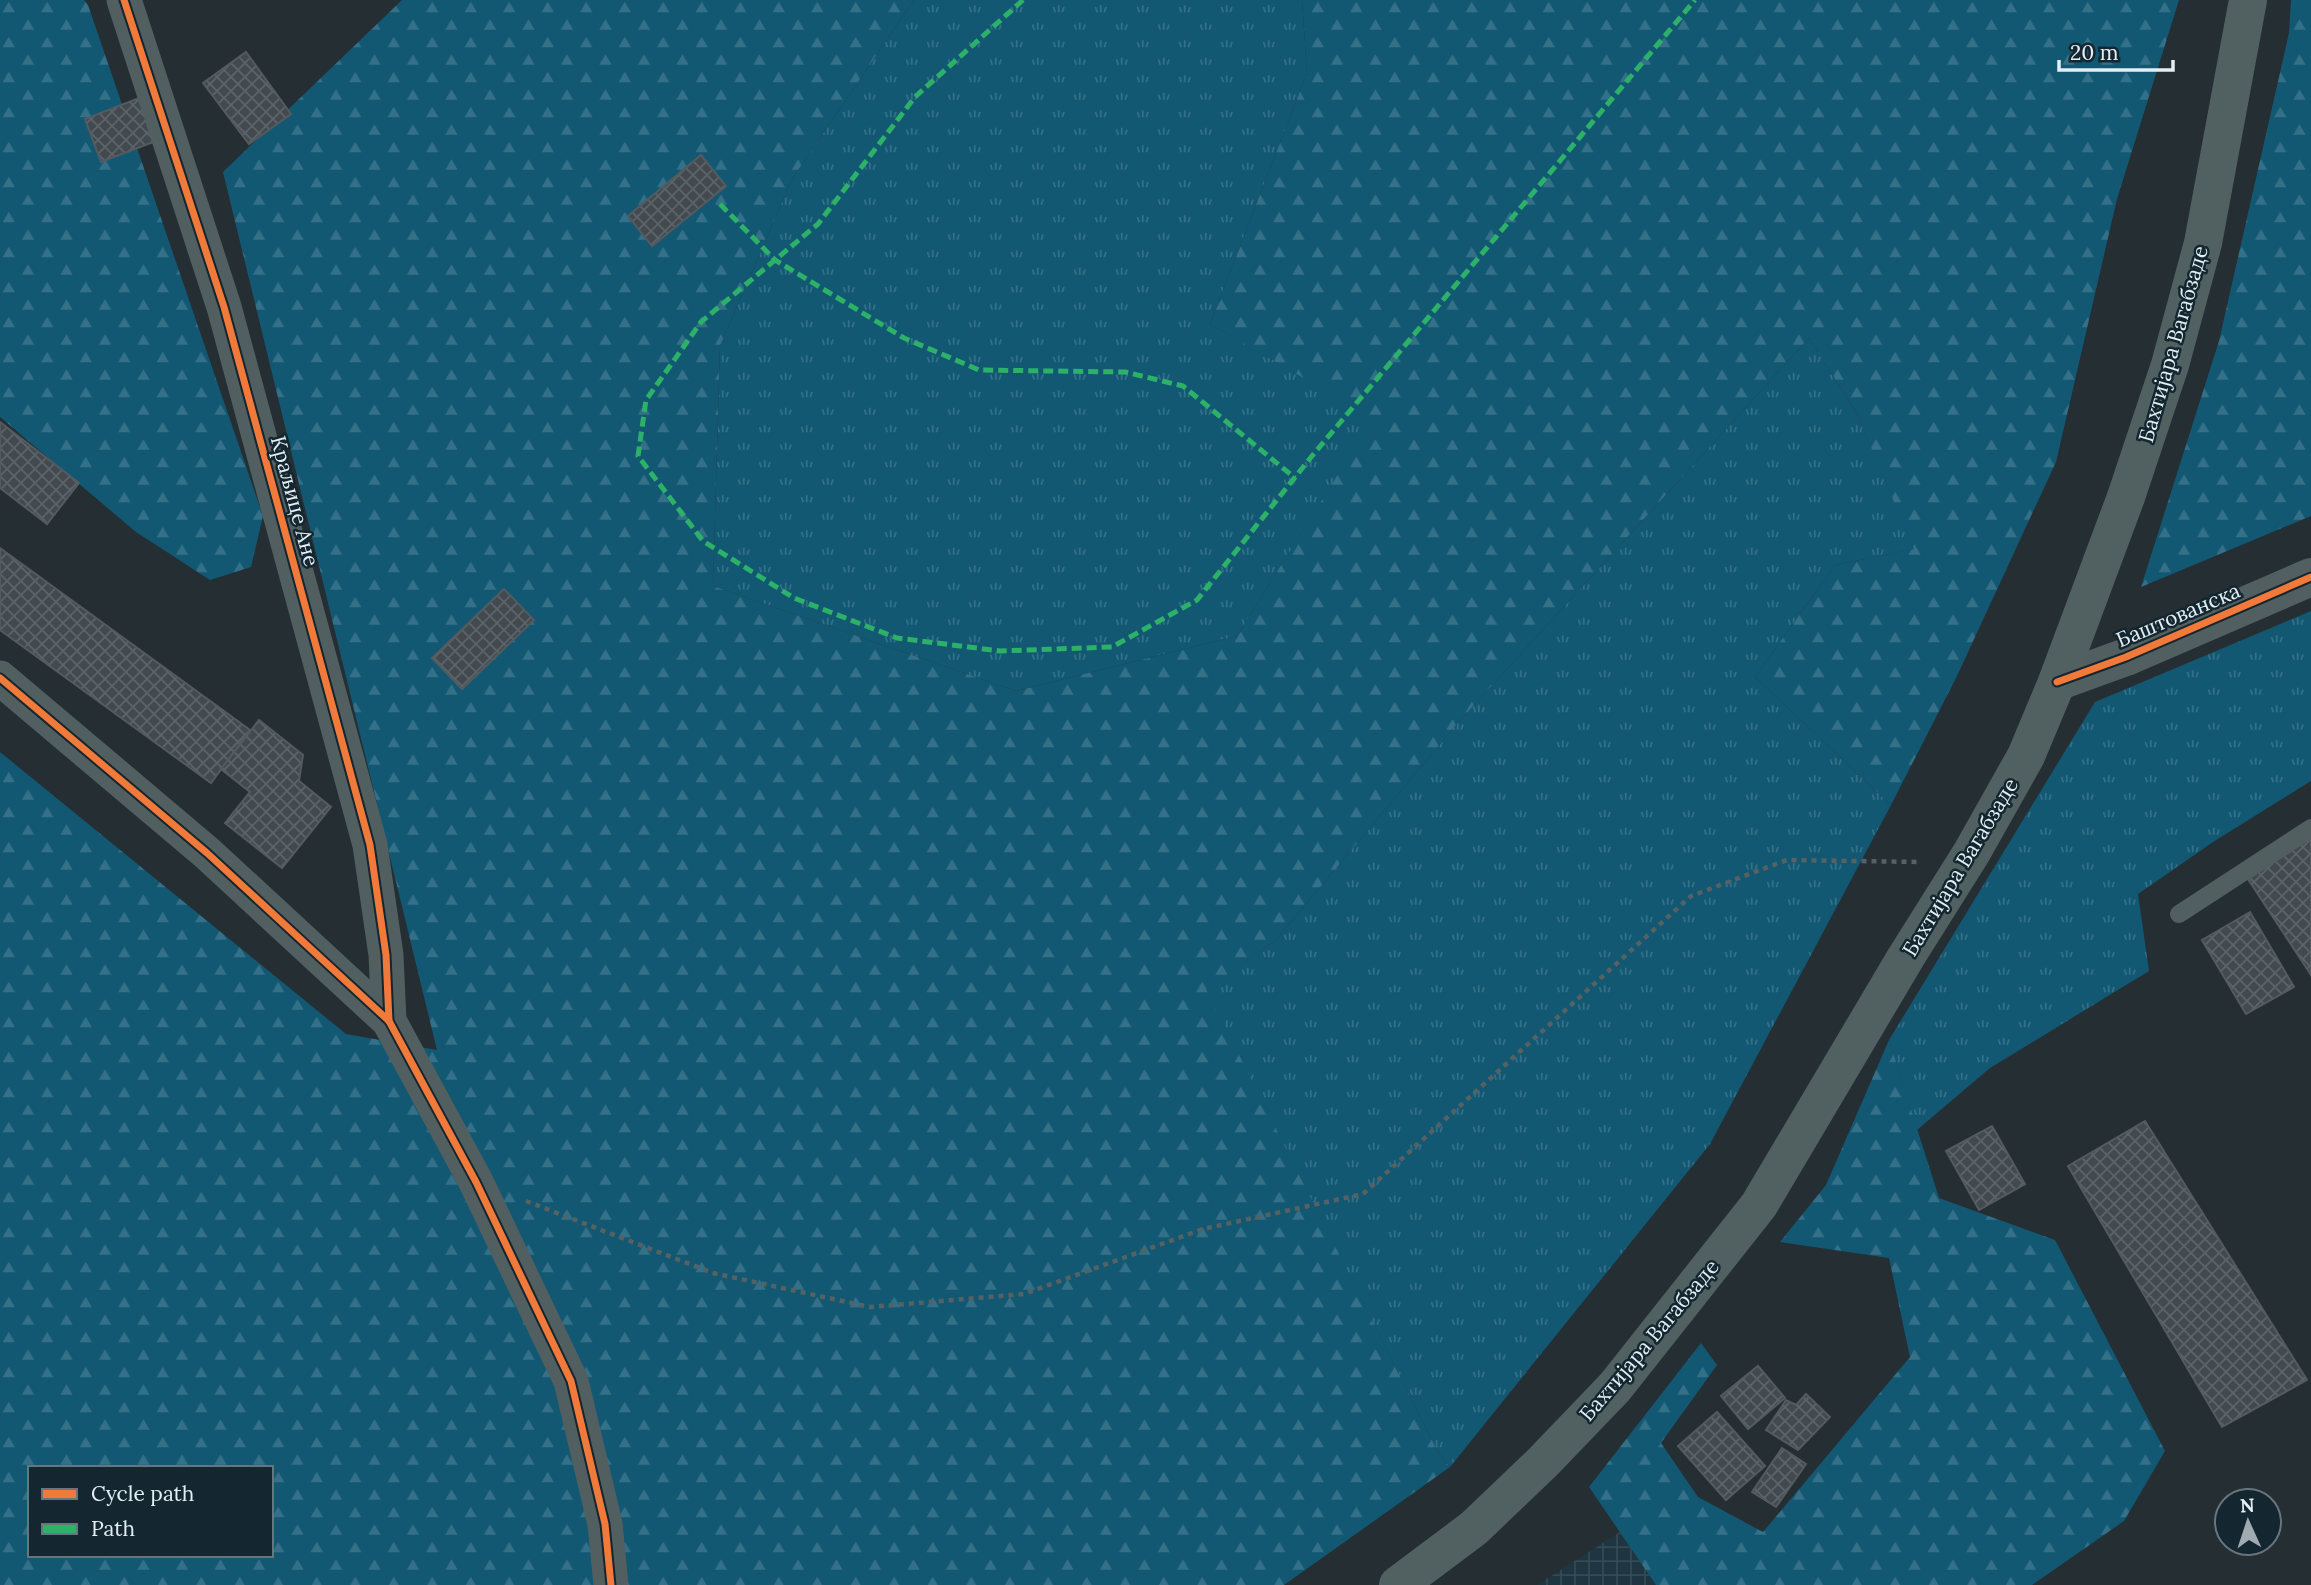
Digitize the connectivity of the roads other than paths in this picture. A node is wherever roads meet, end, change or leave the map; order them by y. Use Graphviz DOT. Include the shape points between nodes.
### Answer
graph roads {
  1 [pos="124,0"];
  2 [pos="2248,0"];
  3 [pos="2311,577"];
  4 [pos="0,678"];
  5 [pos="2057,682"];
  6 [pos="2311,828"];
  7 [pos="2179,914"];
  8 [pos="389,1021"];
  9 [pos="611,1585"];
  10 [pos="1398,1585"];
  1 -- 8 [label="street, Краљице Ане" via="224,307 370,845 386,955"];
  2 -- 5 [label="main road, Бахтијара Вагабзаде" via="2203,243 2170,365"];
  3 -- 5 [label="street, Баштованска"];
  4 -- 8 [label="street" via="206,853"];
  5 -- 10 [label="main road, Бахтијара Вагабзаде" via="2026,756 1991,819 1759,1205 1615,1387 1474,1528"];
  6 -- 7 [label="lane"];
  8 -- 9 [label="street" via="476,1182 571,1381 605,1524"];
}
